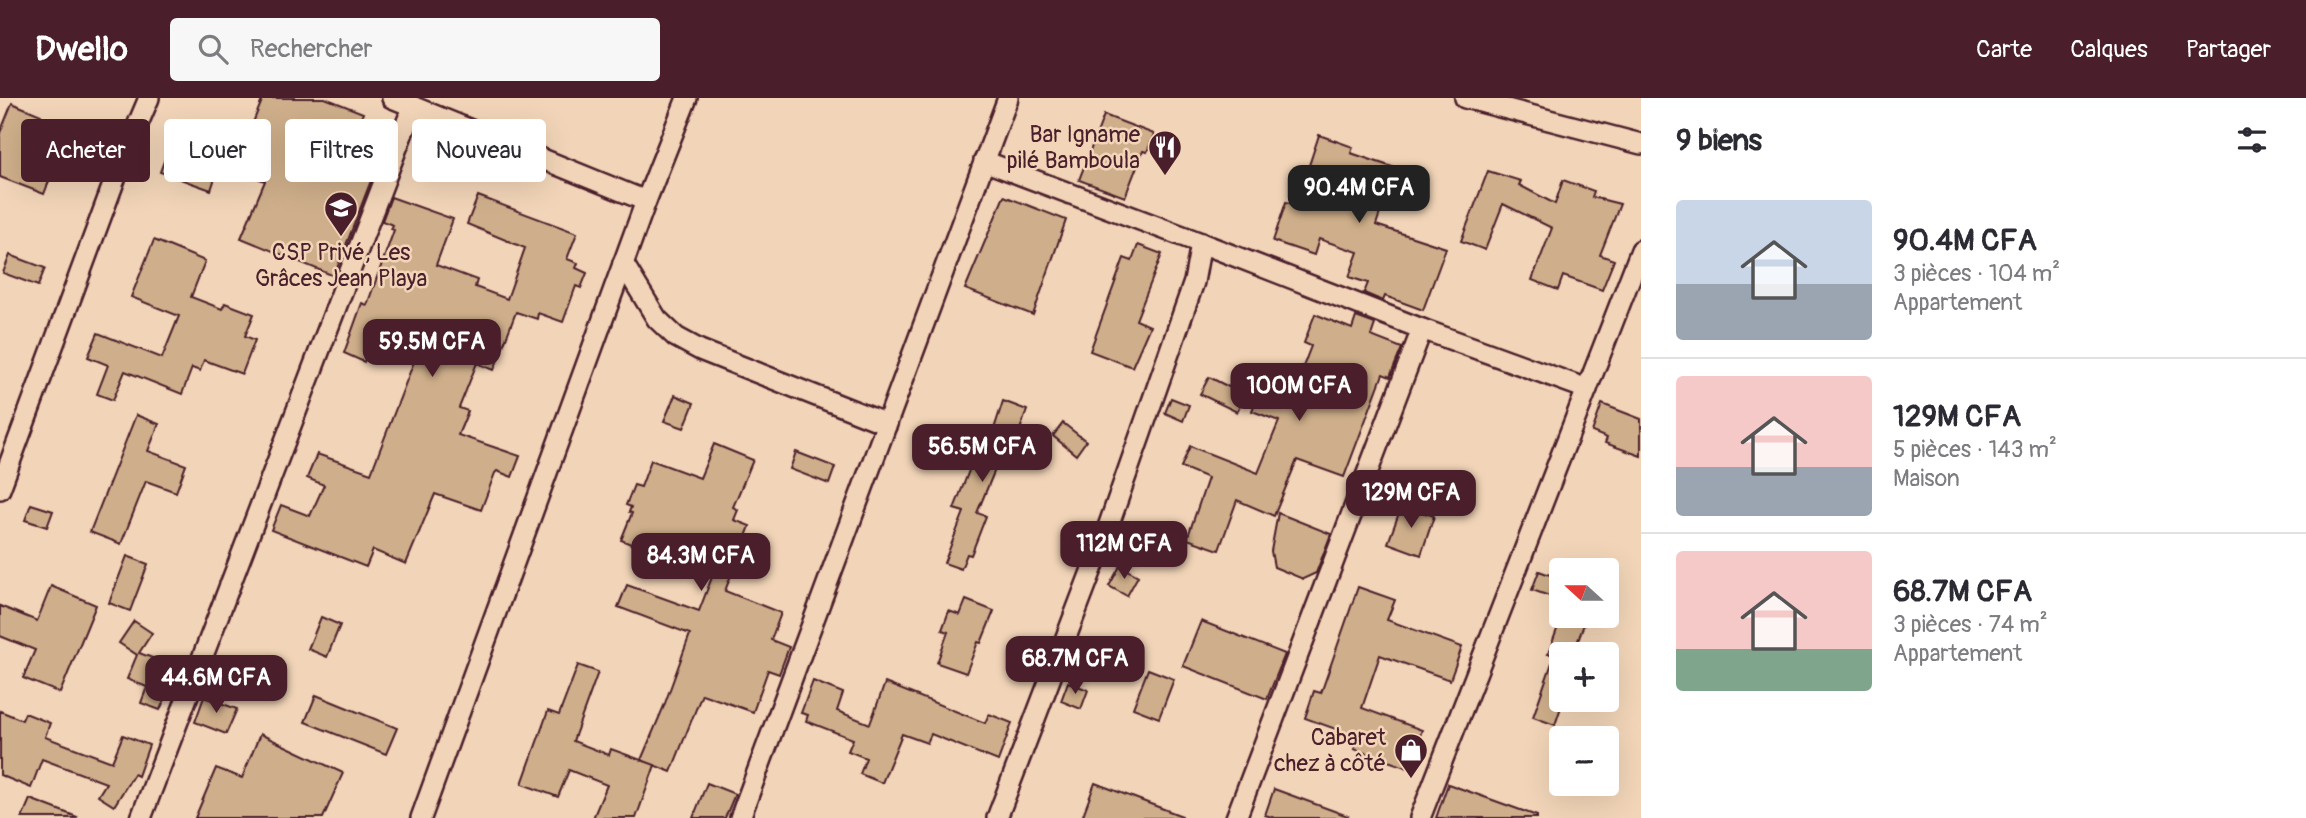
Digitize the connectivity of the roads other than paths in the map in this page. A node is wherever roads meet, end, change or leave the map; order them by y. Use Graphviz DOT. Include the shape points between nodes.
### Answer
graph roads {
  1 [pos="149,98"];
  2 [pos="391,98"];
  3 [pos="687,98"];
  4 [pos="1008,98"];
  5 [pos="1465,98"];
  6 [pos="413,106"];
  7 [pos="1528,106"];
  8 [pos="1641,145"];
  9 [pos="985,161"];
  10 [pos="646,201"];
  11 [pos="1201,243"];
  12 [pos="1641,250"];
  13 [pos="623,263"];
  14 [pos="1422,329"];
  15 [pos="1587,389"];
  16 [pos="887,424"];
  17 [pos="0,489"];
  18 [pos="141,818"];
  19 [pos="421,818"];
  20 [pos="740,818"];
  21 [pos="997,818"];
  22 [pos="1236,818"];
  23 [pos="1420,818"];
  1 -- 17 [label="street"];
  2 -- 6 [label="street"];
  3 -- 10 [label="street"];
  4 -- 9 [label="street"];
  5 -- 7 [label="street"];
  6 -- 10 [label="street"];
  6 -- 18 [label="street"];
  7 -- 8 [label="street"];
  9 -- 11 [label="street"];
  9 -- 16 [label="street"];
  10 -- 13 [label="street"];
  11 -- 14 [label="street"];
  11 -- 21 [label="street" via="1194,282 1107,530"];
  12 -- 15 [label="street"];
  13 -- 16 [label="street" via="657,320 676,337"];
  13 -- 19 [label="street"];
  14 -- 15 [label="street"];
  14 -- 22 [label="street"];
  15 -- 23 [label="street"];
  16 -- 20 [label="street"];
}
